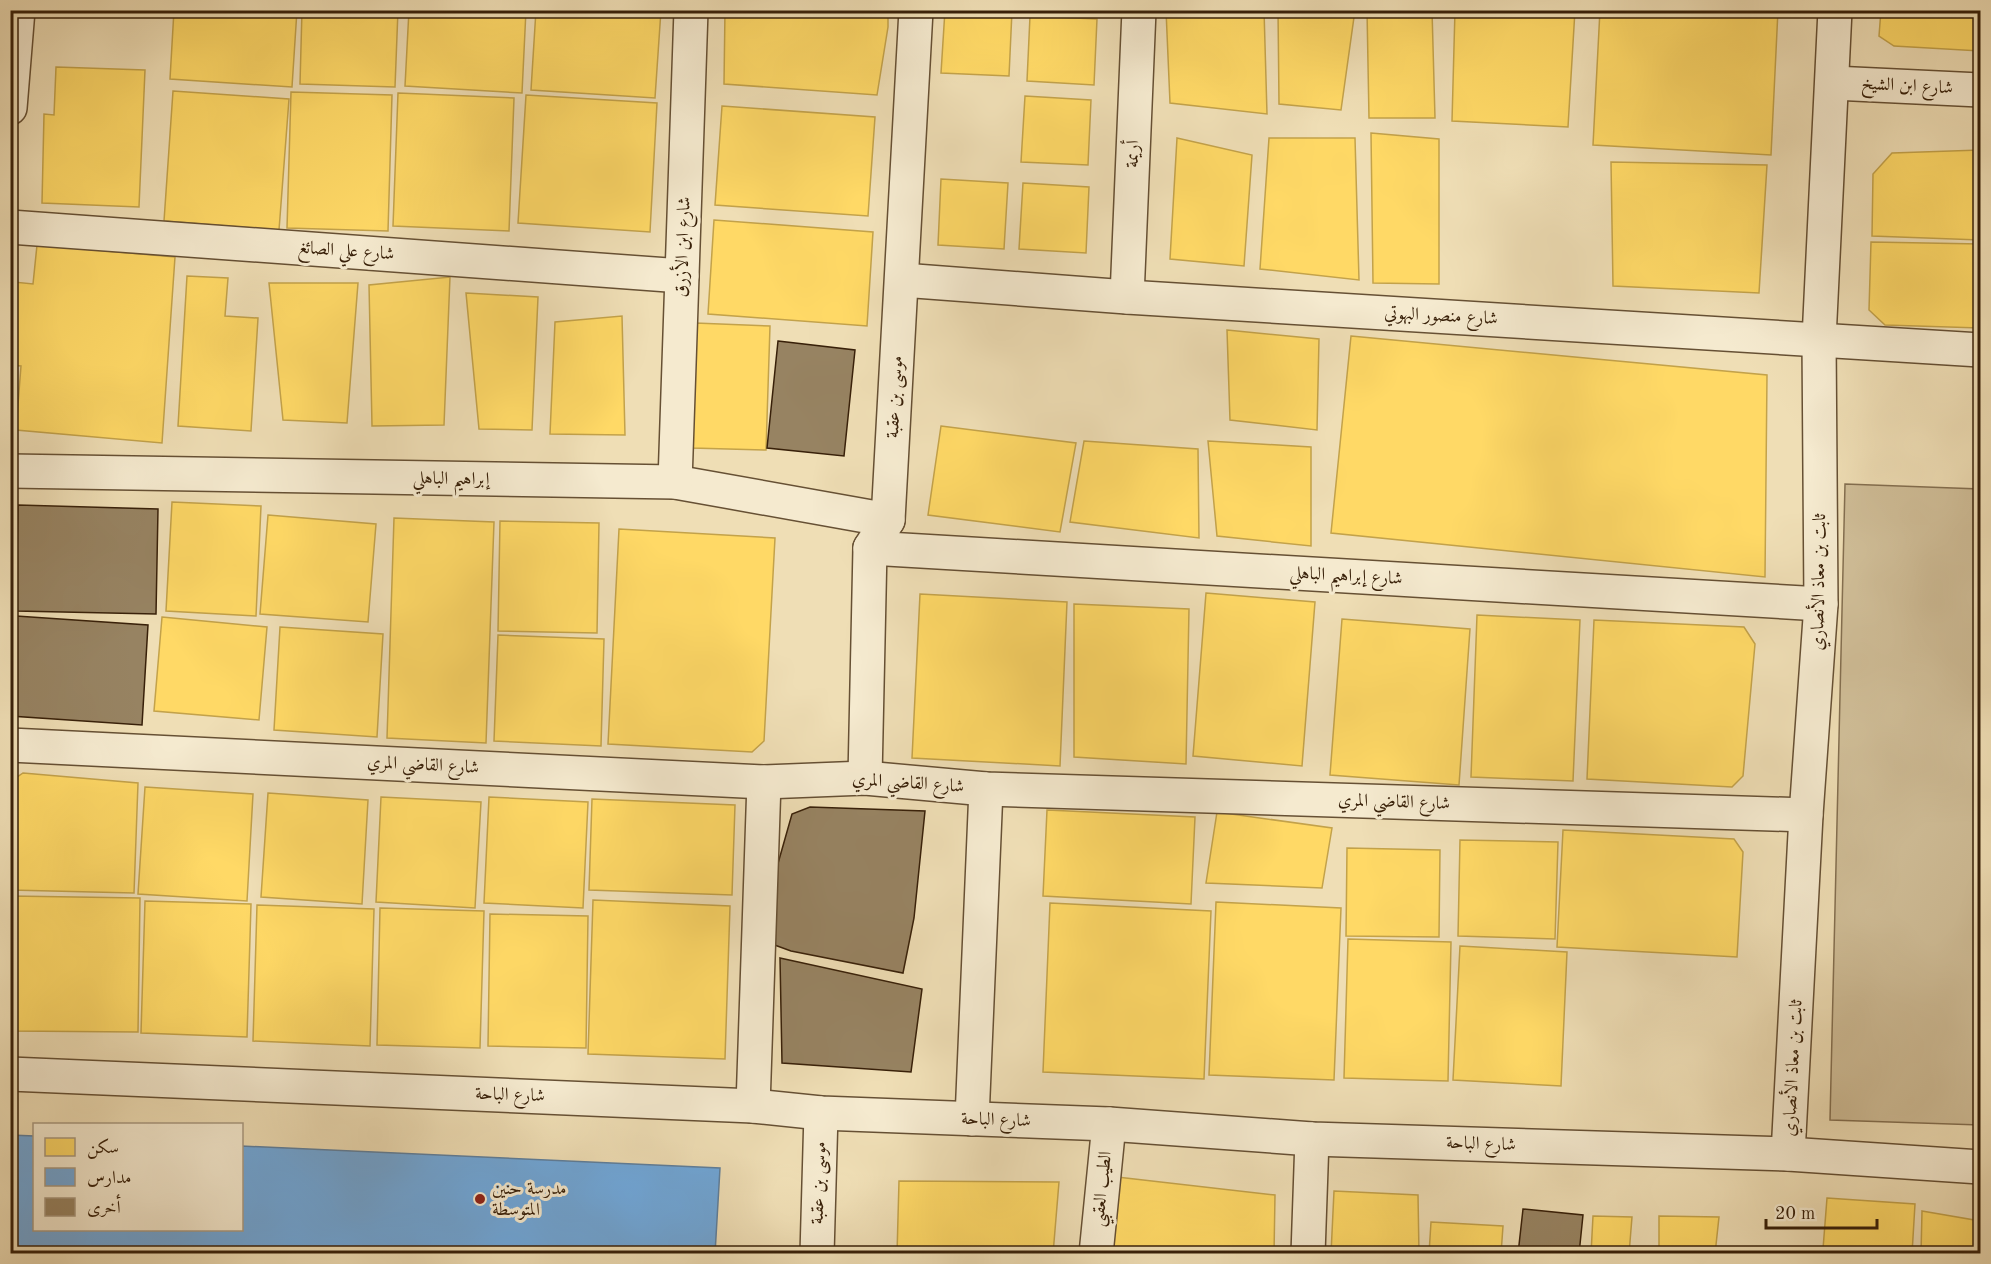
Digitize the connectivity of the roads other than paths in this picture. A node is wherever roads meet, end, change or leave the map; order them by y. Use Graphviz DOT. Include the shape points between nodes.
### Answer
graph roads {
  1 [pos="18,10"];
  2 [pos="692,10"];
  3 [pos="916,10"];
  4 [pos="1139,10"];
  5 [pos="1835,10"];
  6 [pos="1833,83"];
  7 [pos="1980,90"];
  8 [pos="10,108"];
  9 [pos="10,227"];
  10 [pos="682,276"];
  11 [pos="902,280"];
  12 [pos="1128,297"];
  13 [pos="1819,339"];
  14 [pos="1980,350"];
  15 [pos="10,471"];
  16 [pos="675,483"];
  17 [pos="888,520"];
  18 [pos="870,548"];
  19 [pos="1821,603"];
  20 [pos="10,745"];
  21 [pos="865,777"];
  22 [pos="764,782"];
  23 [pos="986,789"];
  24 [pos="1806,815"];
  25 [pos="10,1074"];
  26 [pos="753,1106"];
  27 [pos="821,1113"];
  28 [pos="972,1119"];
  29 [pos="1109,1124"];
  30 [pos="1312,1139"];
  31 [pos="1788,1154"];
  32 [pos="1980,1167"];
  33 [pos="817,1254"];
  34 [pos="1096,1254"];
  35 [pos="1308,1254"];
  1 -- 8 [label="street"];
  2 -- 10 [label="street, شارع ابن الأزرق"];
  3 -- 11 [label="street, موسى بن عقبة"];
  4 -- 12 [label="street, أريمة"];
  5 -- 6 [label="street, ثابت بن معاذ الأنصاري"];
  6 -- 7 [label="street, شارع ابن الشيخ"];
  6 -- 13 [label="street, ثابت بن معاذ الأنصاري"];
  9 -- 10 [label="street, شارع علي الصائغ"];
  10 -- 16 [label="street, شارع ابن الأزرق"];
  11 -- 12 [label="street, شارع منصور البهوتي"];
  11 -- 17 [label="street, موسى بن عقبة"];
  12 -- 13 [label="street, شارع منصور البهوتي"];
  13 -- 14 [label="street, شارع منصور البهوتي"];
  13 -- 19 [label="street, ثابت بن معاذ الأنصاري"];
  15 -- 16 [label="street, إبراهيم الباهلي"];
  16 -- 17 [label="street, إبراهيم الباهلي"];
  17 -- 18 [label="street, موسى بن عقبة"];
  18 -- 19 [label="street, شارع إبراهيم الباهلي"];
  18 -- 21 [label="street"];
  19 -- 24 [label="street, ثابت بن معاذ الأنصاري"];
  20 -- 22 [label="street, شارع القاضي المري"];
  21 -- 22 [label="street, شارع القاضي المري"];
  21 -- 23 [label="street, شارع القاضي المري"];
  22 -- 26 [label="street"];
  23 -- 24 [label="street, شارع القاضي المري"];
  23 -- 28 [label="street"];
  24 -- 31 [label="street, ثابت بن معاذ الأنصاري"];
  25 -- 26 [label="street, شارع الباحة"];
  26 -- 27 [label="street, شارع الباحة"];
  27 -- 28 [label="street, شارع الباحة"];
  27 -- 33 [label="street, موسى بن عقبة"];
  28 -- 29 [label="street, شارع الباحة"];
  29 -- 30 [label="street, شارع الباحة"];
  29 -- 34 [label="street, الطيب العقبي"];
  30 -- 31 [label="street, شارع الباحة"];
  30 -- 35 [label="street"];
  31 -- 32 [label="street, شارع الباحة"];
}
